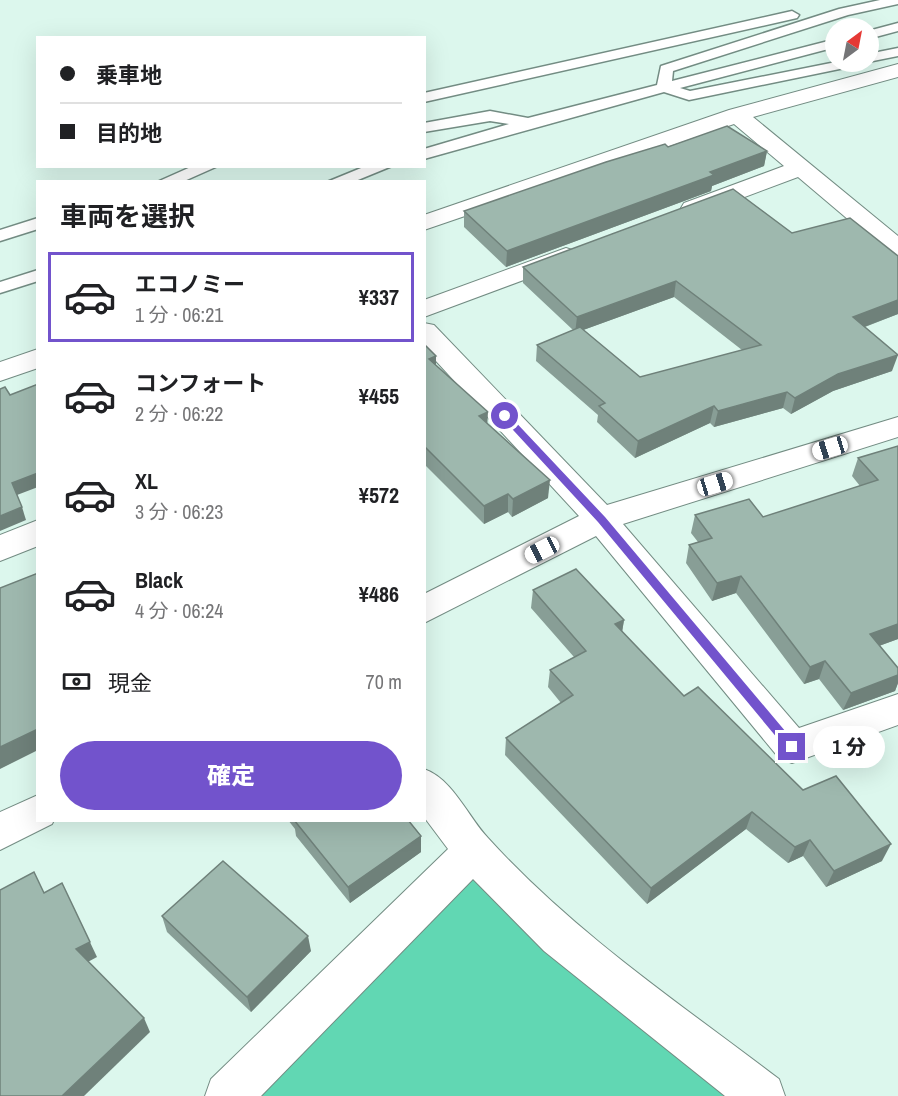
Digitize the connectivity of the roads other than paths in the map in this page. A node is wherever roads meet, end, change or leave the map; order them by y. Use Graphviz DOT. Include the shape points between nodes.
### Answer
graph roads {
  1 [pos="897,0"];
  2 [pos="844,12"];
  3 [pos="898,27"];
  4 [pos="879,32"];
  5 [pos="825,46"];
  6 [pos="898,52"];
  7 [pos="879,56"];
  8 [pos="825,68"];
  9 [pos="898,70"];
  10 [pos="664,87"];
  11 [pos="426,98"];
  12 [pos="737,115"];
  13 [pos="528,123"];
  14 [pos="426,128"];
  15 [pos="426,153"];
  16 [pos="204,168"];
  17 [pos="378,168"];
  18 [pos="801,168"];
  19 [pos="171,180"];
  20 [pos="340,180"];
  21 [pos="668,218"];
  22 [pos="426,222"];
  23 [pos="36,224"];
  24 [pos="0,236"];
  25 [pos="590,246"];
  26 [pos="898,249"];
  27 [pos="36,276"];
  28 [pos="0,288"];
  29 [pos="426,308"];
  30 [pos="426,333"];
  31 [pos="36,359"];
  32 [pos="0,372"];
  33 [pos="898,427"];
  34 [pos="601,519"];
  35 [pos="36,533"];
  36 [pos="0,549"];
  37 [pos="426,609"];
  38 [pos="898,709"];
  39 [pos="426,789"];
  40 [pos="36,813"];
  41 [pos="0,831"];
  42 [pos="473,851"];
  43 [pos="228,1096"];
  44 [pos="762,1096"];
  1 -- 2 [label="lane"];
  2 -- 10 [label="lane" via="666,69"];
  2 -- 11 [label="lane" via="806,12"];
  3 -- 4 [label="lane"];
  5 -- 10 [label="lane"];
  6 -- 7 [label="lane"];
  8 -- 10 [label="lane" via="689,96"];
  9 -- 12 [label="street"];
  10 -- 13 [label="lane"];
  12 -- 18 [label="street"];
  12 -- 22 [label="street"];
  13 -- 14 [label="lane" via="490,116"];
  13 -- 15 [label="lane"];
  16 -- 19 [label="lane"];
  17 -- 20 [label="lane"];
  18 -- 21 [label="street"];
  18 -- 26 [label="street"];
  23 -- 24 [label="lane"];
  25 -- 29 [label="street"];
  27 -- 28 [label="lane"];
  30 -- 34 [label="street"];
  31 -- 32 [label="street"];
  33 -- 34 [label="street"];
  34 -- 37 [label="street"];
  34 -- 38 [label="street" via="792,747"];
  35 -- 36 [label="street"];
  39 -- 42 [label="street"];
  40 -- 41 [label="street"];
  42 -- 43 [label="street"];
  42 -- 44 [label="street" via="559,937"];
}
